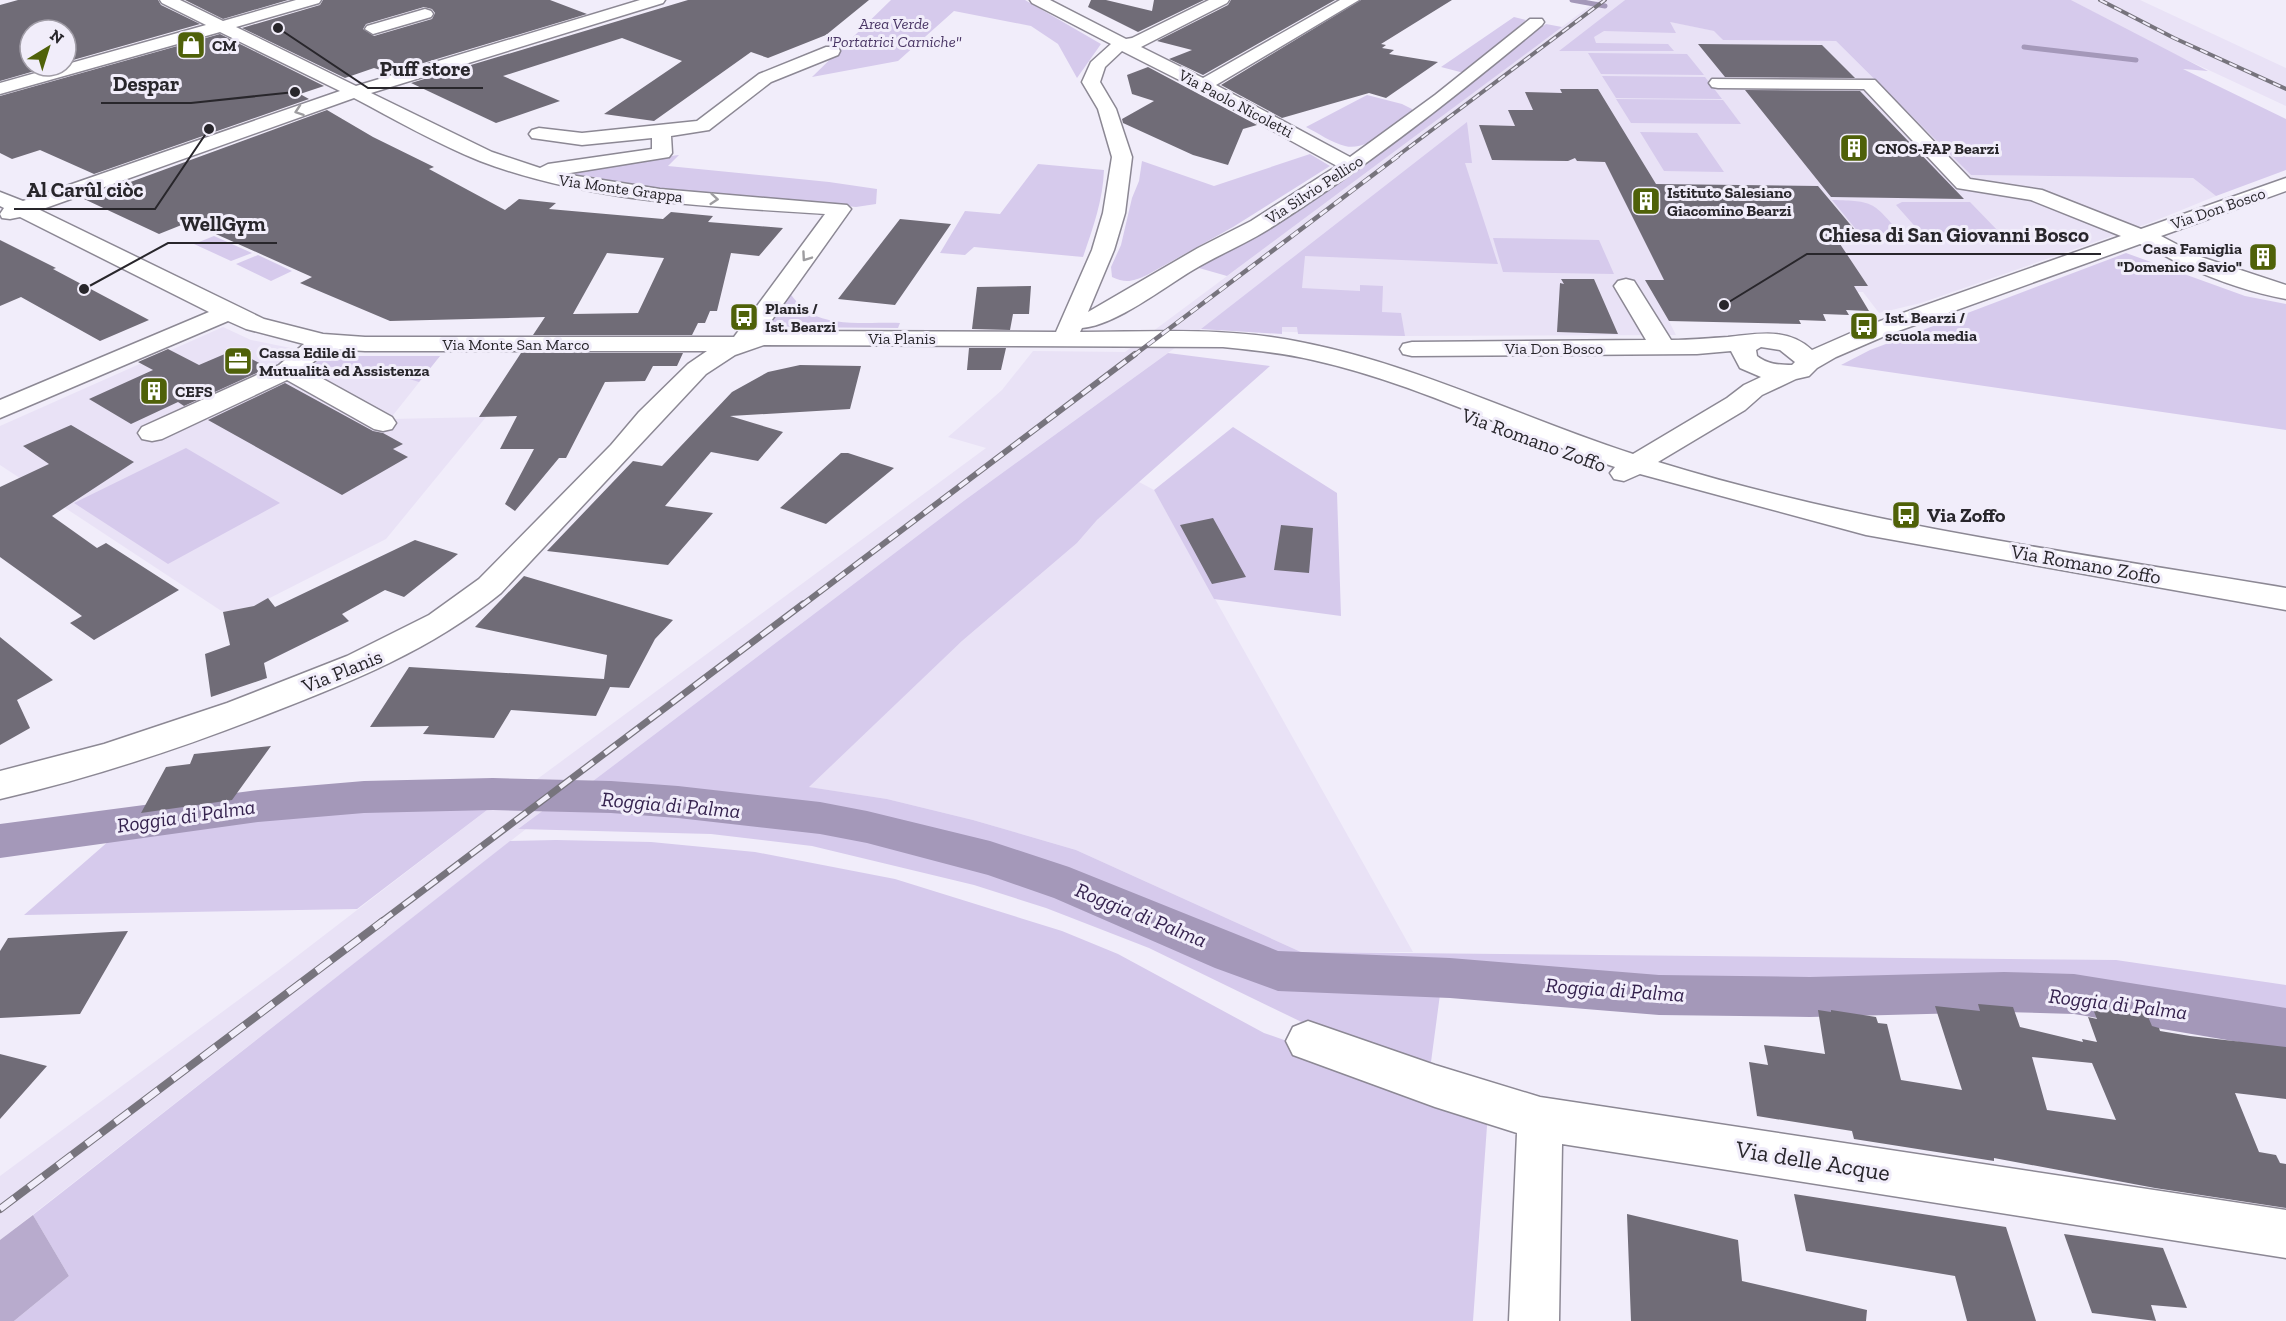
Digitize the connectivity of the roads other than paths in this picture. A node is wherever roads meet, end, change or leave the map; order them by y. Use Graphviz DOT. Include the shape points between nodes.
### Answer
graph roads {
  1 [pos="168,0"];
  2 [pos="313,0"];
  3 [pos="657,0"];
  4 [pos="1038,0"];
  5 [pos="1221,0"];
  6 [pos="1351,0"];
  7 [pos="399,3"];
  8 [pos="601,4"];
  9 [pos="622,11"];
  10 [pos="1536,21"];
  11 [pos="219,25"];
  12 [pos="373,29"];
  13 [pos="1120,45"];
  14 [pos="831,51"];
  15 [pos="1718,83"];
  16 [pos="1203,85"];
  17 [pos="0,89"];
  18 [pos="355,92"];
  19 [pos="574,119"];
  20 [pos="654,132"];
  21 [pos="539,134"];
  22 [pos="1351,166"];
  23 [pos="531,173"];
  24 [pos="2286,184"];
  25 [pos="0,198"];
  26 [pos="22,209"];
  27 [pos="0,216"];
  28 [pos="2139,236"];
  29 [pos="1622,280"];
  30 [pos="1085,287"];
  31 [pos="2286,292"];
  32 [pos="1136,294"];
  33 [pos="228,312"];
  34 [pos="1878,330"];
  35 [pos="1066,336"];
  36 [pos="323,341"];
  37 [pos="1783,343"];
  38 [pos="1663,347"];
  39 [pos="744,349"];
  40 [pos="1412,349"];
  41 [pos="1751,364"];
  42 [pos="1798,368"];
  43 [pos="288,370"];
  44 [pos="0,410"];
  45 [pos="383,423"];
  46 [pos="152,433"];
  47 [pos="1630,469"];
  48 [pos="2286,599"];
  49 [pos="0,785"];
  50 [pos="1308,1041"];
  51 [pos="1540,1119"];
  52 [pos="2286,1234"];
  53 [pos="1534,1321"];
  1 -- 11 [label="street, Via Monte Grappa"];
  2 -- 11 [label="street"];
  3 -- 9 [label="street"];
  4 -- 13 [label="street, Via Paolo Nicoletti" via="1118,40"];
  5 -- 13 [label="street" via="1136,43"];
  6 -- 16 [label="street"];
  7 -- 12 [label="street" via="432,17"];
  8 -- 9 [label="street"];
  9 -- 18 [label="street"];
  10 -- 22 [label="street, Via Silvio Pellico"];
  11 -- 17 [label="street"];
  11 -- 18 [label="street, Via Monte Grappa"];
  13 -- 16 [label="street, Via Paolo Nicoletti"];
  13 -- 30 [label="street" via="1093,70 1091,77 1107,109 1122,157 1114,213 1103,250"];
  14 -- 20 [label="street" via="765,78 702,126"];
  15 -- 28 [label="street" via="1869,84 1964,184 2035,194"];
  16 -- 22 [label="street, Via Paolo Nicoletti"];
  18 -- 23 [label="street, Via Monte Grappa" via="485,156"];
  18 -- 26 [label="street, one-way"];
  19 -- 20 [label="street" via="578,124"];
  20 -- 21 [label="street" via="582,139"];
  20 -- 23 [label="street" via="662,153"];
  22 -- 32 [label="street, Via Silvio Pellico" via="1259,226"];
  23 -- 39 [label="street, Via Monte Grappa, one-way" via="606,189 840,210"];
  24 -- 28 [label="street, Via Don Bosco"];
  25 -- 26 [label="street, Via Monte San Marco"];
  26 -- 27 [label="street"];
  26 -- 33 [label="street, Via Monte San Marco"];
  28 -- 31 [label="street" via="2193,262"];
  28 -- 34 [label="street, Via Don Bosco"];
  29 -- 38 [label="street"];
  30 -- 32 [label="street"];
  30 -- 35 [label="street"];
  32 -- 35 [label="street, Via Silvio Pellico"];
  33 -- 36 [label="street, Via Monte San Marco" via="288,334"];
  33 -- 44 [label="street"];
  34 -- 37 [label="street, Via Don Bosco" via="1832,340"];
  34 -- 42 [label="street, Via Don Bosco"];
  35 -- 39 [label="street, Via Planis"];
  35 -- 47 [label="street, Via Romano Zoffo" via="1268,353 1329,366 1532,442"];
  35 -- 47 [label="street, Via Romano Zoffo" via="1276,344 1358,363"];
  36 -- 39 [label="street, Via Monte San Marco"];
  36 -- 43 [label="street"];
  37 -- 41 [label="street, Via Don Bosco" via="1765,340"];
  37 -- 42 [label="street" via="1805,355"];
  38 -- 40 [label="street, Via Don Bosco"];
  38 -- 41 [label="street, Via Don Bosco" via="1697,347"];
  39 -- 49 [label="street, Via Planis" via="701,380 660,421 621,451 490,586 449,618 401,647 134,749"];
  41 -- 42 [label="street, Via Don Bosco"];
  41 -- 47 [label="street, Via Don Bosco" via="1736,404"];
  43 -- 45 [label="street"];
  43 -- 46 [label="street"];
  47 -- 48 [label="street, Via Romano Zoffo" via="1748,505"];
  50 -- 51 [label="street, Via delle Acque"];
  51 -- 52 [label="street, Via delle Acque"];
  51 -- 53 [label="street"];
}
